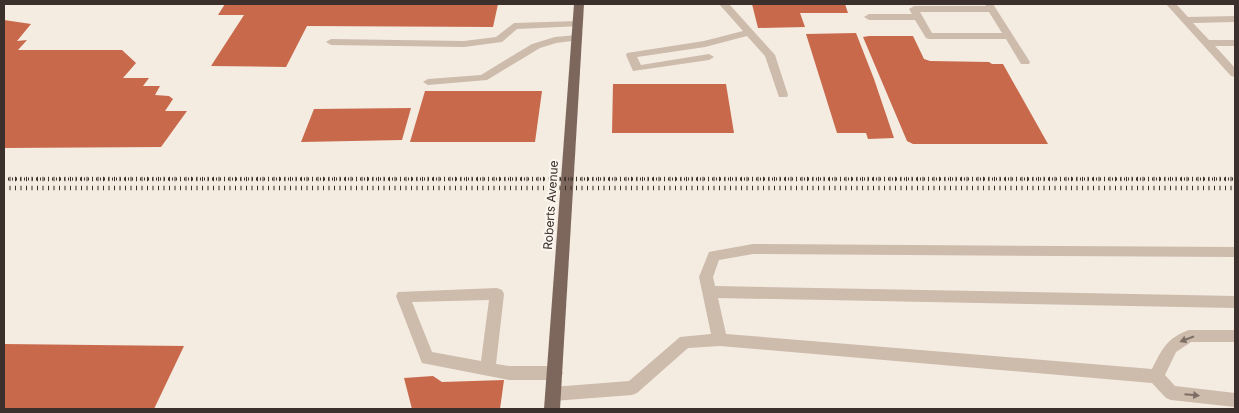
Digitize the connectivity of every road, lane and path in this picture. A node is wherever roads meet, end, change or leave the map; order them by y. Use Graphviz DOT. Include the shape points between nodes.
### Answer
graph roads {
  1 [pos="579,4"];
  2 [pos="724,4"];
  3 [pos="1171,4"];
  4 [pos="990,7"];
  5 [pos="869,17"];
  6 [pos="918,17"];
  7 [pos="1235,19"];
  8 [pos="1186,20"];
  9 [pos="577,31"];
  10 [pos="749,32"];
  11 [pos="1008,36"];
  12 [pos="331,42"];
  13 [pos="1207,43"];
  14 [pos="1235,43"];
  15 [pos="709,57"];
  16 [pos="1025,62"];
  17 [pos="1234,72"];
  18 [pos="428,82"];
  19 [pos="783,95"];
  20 [pos="1235,252"];
  21 [pos="709,292"];
  22 [pos="1235,302"];
  23 [pos="1235,336"];
  24 [pos="720,340"];
  25 [pos="488,369"];
  26 [pos="555,373"];
  27 [pos="1156,376"];
  28 [pos="554,394"];
  29 [pos="1235,400"];
  30 [pos="552,409"];
  1 -- 9 [label="main road, Roberts Avenue"];
  2 -- 10 [label="lane"];
  3 -- 8 [label="lane"];
  4 -- 6 [label="lane" via="914,10"];
  4 -- 11 [label="lane"];
  5 -- 6 [label="lane"];
  6 -- 11 [label="lane" via="929,36"];
  7 -- 8 [label="lane"];
  8 -- 13 [label="lane"];
  9 -- 12 [label="lane" via="514,26 499,40 464,44"];
  9 -- 18 [label="lane" via="536,46 483,78"];
  9 -- 26 [label="main road, Roberts Avenue"];
  10 -- 15 [label="lane" via="705,44 631,55 638,69"];
  10 -- 19 [label="lane" via="770,55"];
  11 -- 16 [label="lane"];
  13 -- 14 [label="lane"];
  13 -- 17 [label="lane"];
  20 -- 21 [label="lane" via="754,249 714,256 706,277"];
  21 -- 22 [label="lane"];
  21 -- 24 [label="lane"];
  23 -- 27 [label="lane, one-way" via="1189,336 1171,347"];
  24 -- 27 [label="lane"];
  24 -- 28 [label="lane" via="685,342 632,388"];
  25 -- 25 [label="lane" via="427,358 403,296 497,294"];
  25 -- 26 [label="lane" via="509,373"];
  26 -- 28 [label="main road, Roberts Avenue"];
  27 -- 29 [label="lane, one-way" via="1171,394"];
  28 -- 30 [label="main road, Roberts Avenue"];
}
